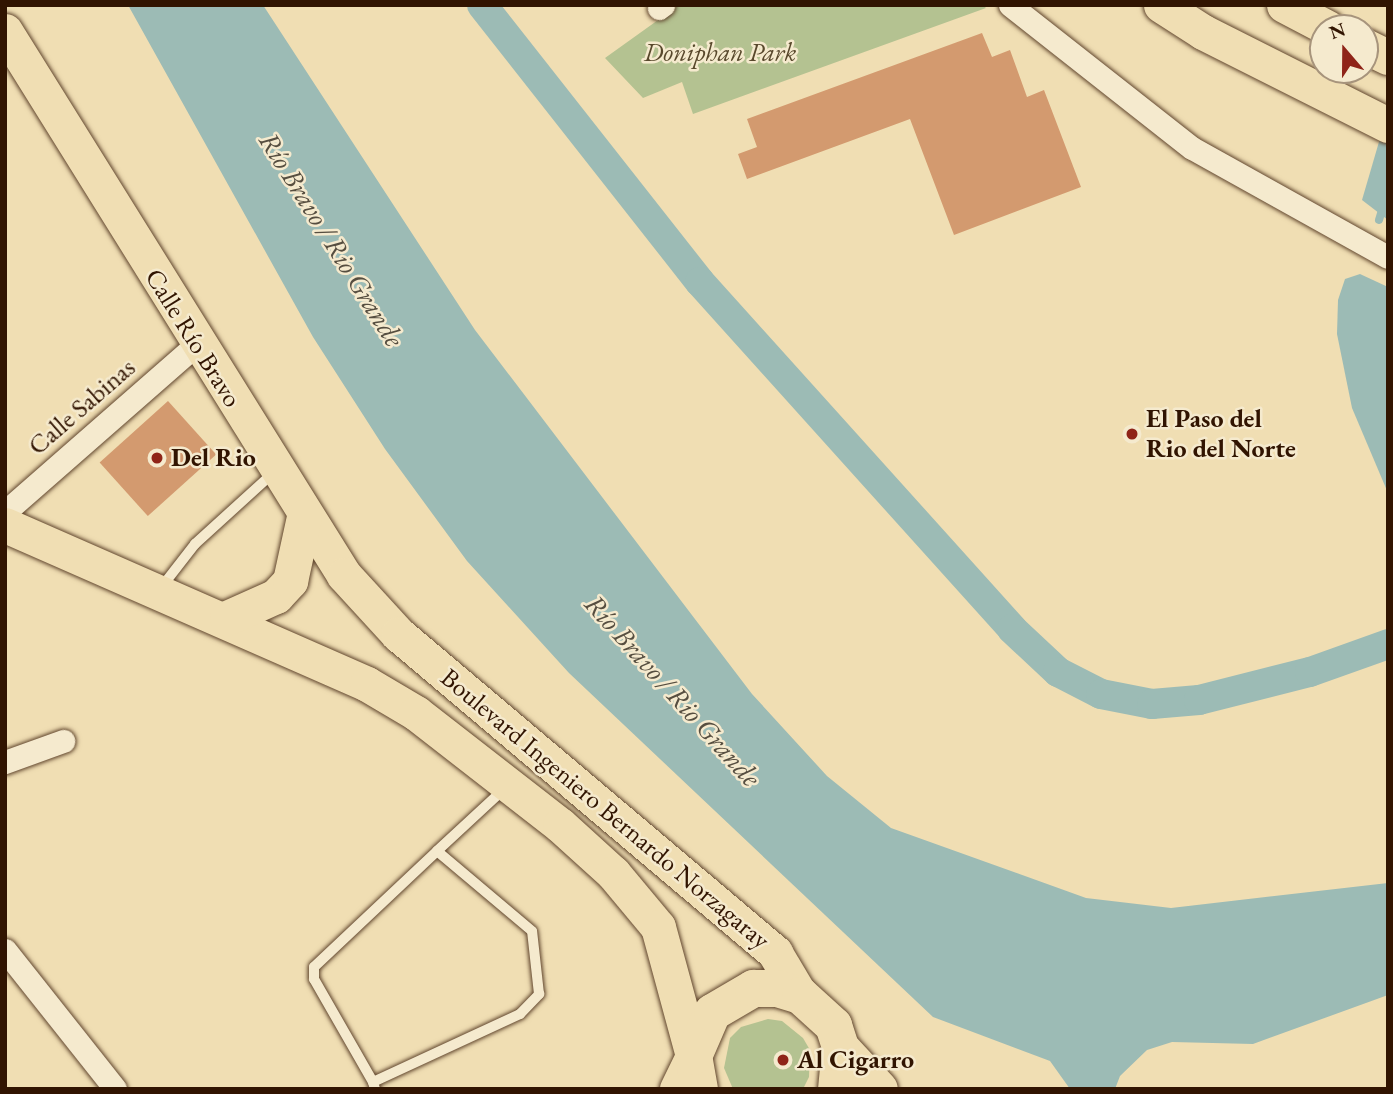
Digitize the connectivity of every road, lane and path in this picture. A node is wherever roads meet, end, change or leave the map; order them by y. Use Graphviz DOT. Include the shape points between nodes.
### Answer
graph roads {
  1 [pos="1010,5"];
  2 [pos="1161,5"];
  3 [pos="1284,5"];
  4 [pos="1309,18"];
  5 [pos="5,31"];
  6 [pos="1388,125"];
  7 [pos="1388,257"];
  8 [pos="196,345"];
  9 [pos="276,471"];
  10 [pos="5,512"];
  11 [pos="304,517"];
  12 [pos="5,525"];
  13 [pos="159,591"];
  14 [pos="227,618"];
  15 [pos="398,634"];
  16 [pos="63,741"];
  17 [pos="5,762"];
  18 [pos="510,784"];
  19 [pos="437,851"];
  20 [pos="5,950"];
  21 [pos="800,995"];
  22 [pos="841,1046"];
  23 [pos="696,1072"];
  24 [pos="374,1085"];
  25 [pos="116,1089"];
  26 [pos="677,1089"];
  27 [pos="836,1089"];
  28 [pos="879,1089"];
  1 -- 7 [label="street" via="1192,148"];
  2 -- 6 [label="main road" via="1214,38"];
  3 -- 4 [label="main road"];
  5 -- 8 [label="main road, Calle Río Bravo"];
  8 -- 9 [label="main road, Calle Río Bravo"];
  8 -- 10 [label="street, Calle Sabinas"];
  9 -- 11 [label="main road, Calle Río Bravo"];
  9 -- 13 [label="lane" via="195,544"];
  11 -- 14 [label="main road" via="290,582 276,596"];
  11 -- 15 [label="main road, Calle Río Bravo" via="344,575"];
  12 -- 13 [label="main road, Boulevard Ingeniero Bernardo Norzagaray"];
  13 -- 14 [label="main road, Boulevard Ingeniero Bernardo Norzagaray"];
  14 -- 18 [label="main road, Boulevard Ingeniero Bernardo Norzagaray" via="367,684 416,713"];
  15 -- 21 [label="main road, Boulevard Ingeniero Bernardo Norzagaray" via="775,953"];
  16 -- 17 [label="street"];
  18 -- 19 [label="lane"];
  18 -- 23 [label="main road, Boulevard Ingeniero Bernardo Norzagaray" via="613,873 658,927"];
  19 -- 24 [label="lane" via="314,967 314,979"];
  19 -- 24 [label="lane" via="532,931 539,993 520,1014"];
  20 -- 25 [label="street"];
  21 -- 22 [label="highway" via="833,1026"];
  21 -- 23 [label="highway" via="753,988 730,997 699,1032"];
  22 -- 27 [label="highway"];
  22 -- 28 [label="highway"];
  23 -- 26 [label="main road"];
}
